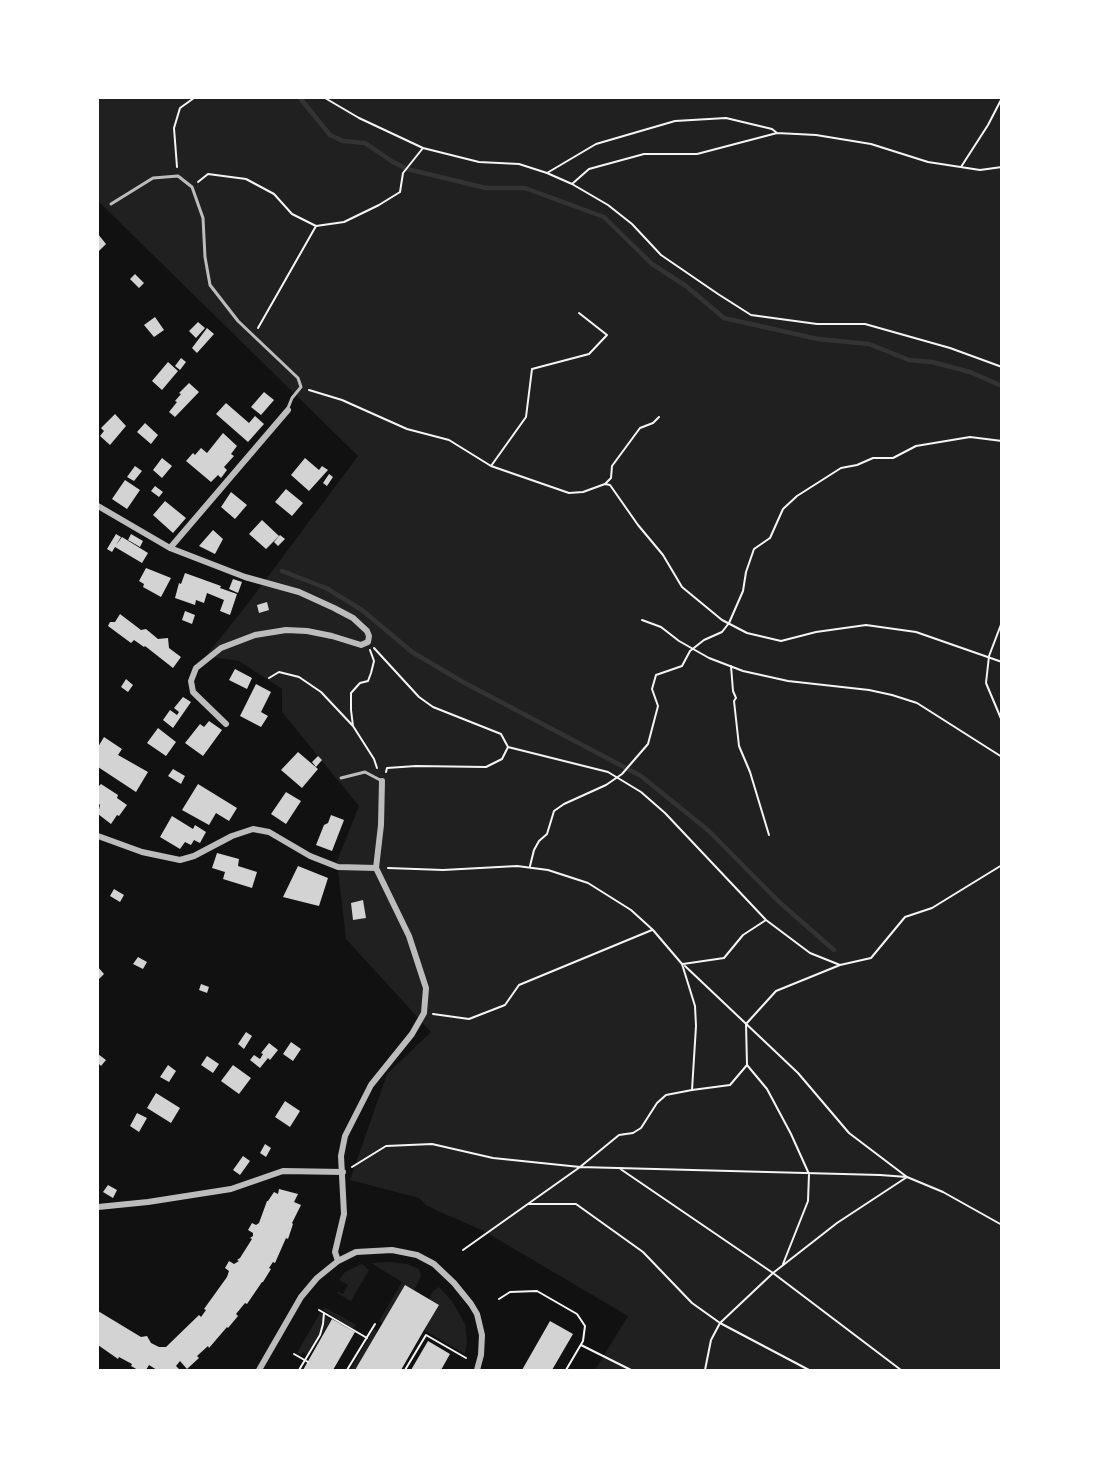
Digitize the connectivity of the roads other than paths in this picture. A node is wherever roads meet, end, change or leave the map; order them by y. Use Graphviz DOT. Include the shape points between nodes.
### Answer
graph roads {
  1 [pos="111,204"];
  2 [pos="288,410"];
  3 [pos="98,506"];
  4 [pos="170,548"];
  5 [pos="226,724"];
  6 [pos="341,778"];
  7 [pos="382,781"];
  8 [pos="98,836"];
  9 [pos="376,868"];
  10 [pos="343,1172"];
  11 [pos="98,1207"];
  12 [pos="338,1261"];
  13 [pos="260,1371"];
  14 [pos="477,1371"];
  1 -- 2 [label="lane" via="153,178 178,176 192,187 203,218 210,285 238,321 298,378 301,387"];
  2 -- 4 [label="street"];
  3 -- 4 [label="street"];
  4 -- 5 [label="street" via="245,577 299,592 353,618 367,631 368,642 361,645 332,636 286,630 255,635 221,648 196,668 191,681 193,692"];
  6 -- 7 [label="lane" via="364,772"];
  7 -- 9 [label="street"];
  8 -- 9 [label="street" via="180,860 253,829 270,832 310,856 338,867"];
  9 -- 10 [label="street" via="409,936 426,988 424,1013 371,1084 345,1136"];
  10 -- 11 [label="street" via="283,1171 231,1189"];
  10 -- 12 [label="street" via="344,1214 335,1252"];
  12 -- 13 [label="street" via="305,1291"];
  12 -- 14 [label="street" via="356,1252 392,1250 408,1252 434,1264 454,1282 477,1314 482,1335"];
}
